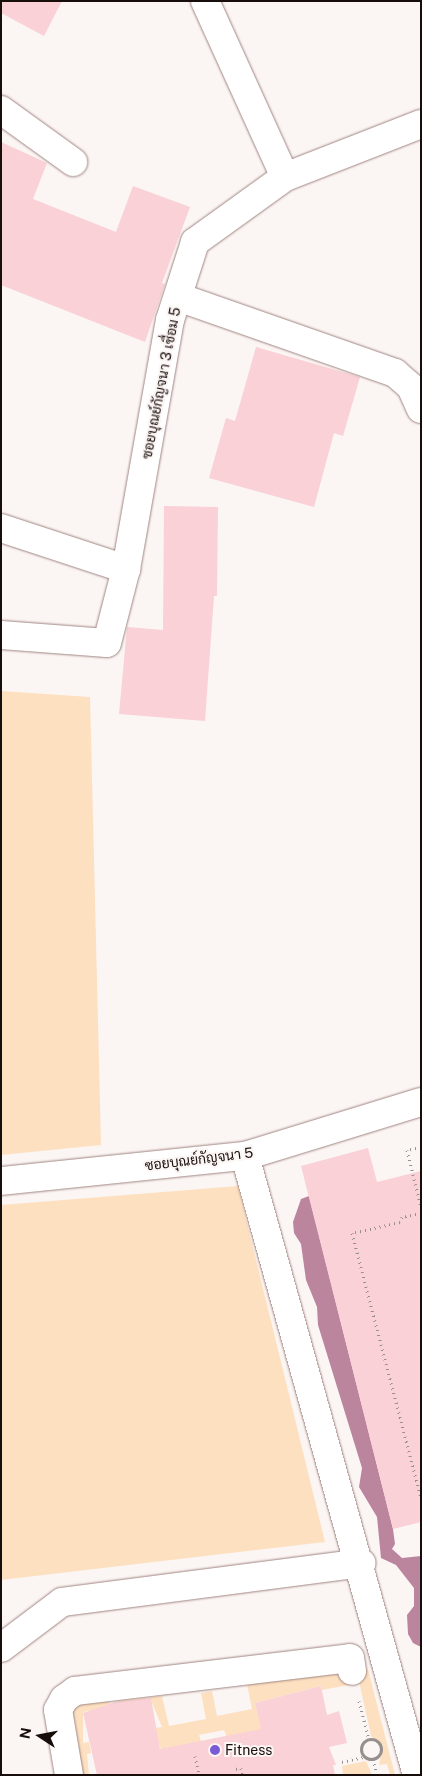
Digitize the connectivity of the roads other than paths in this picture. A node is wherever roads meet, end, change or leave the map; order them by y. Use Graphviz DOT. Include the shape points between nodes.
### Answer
graph roads {
  1 [pos="205,1"];
  2 [pos="1,110"];
  3 [pos="421,124"];
  4 [pos="73,162"];
  5 [pos="285,177"];
  6 [pos="178,296"];
  7 [pos="421,409"];
  8 [pos="1,528"];
  9 [pos="126,569"];
  10 [pos="1,635"];
  11 [pos="421,1102"];
  12 [pos="244,1156"];
  13 [pos="1,1181"];
  14 [pos="361,1564"];
  15 [pos="1,1648"];
  16 [pos="384,1651"];
  17 [pos="69,1775"];
  18 [pos="417,1775"];
  1 -- 5 [label="street"];
  2 -- 4 [label="street"];
  3 -- 5 [label="street, ซอยบุณย์กัญจนา 3 เชื่อม 5"];
  5 -- 6 [label="street, ซอยบุณย์กัญจนา 3 เชื่อม 5" via="195,242"];
  6 -- 7 [label="street" via="395,373 411,386"];
  6 -- 9 [label="street, ซอยบุณย์กัญจนา 3 เชื่อม 5" via="170,320"];
  8 -- 9 [label="street"];
  9 -- 10 [label="street, ซอยบุณย์กัญจนา 3 เชื่อม 5" via="107,643"];
  11 -- 12 [label="street, ซอยบุณย์กัญจนา 5"];
  12 -- 13 [label="street, ซอยบุณย์กัญจนา 5"];
  12 -- 14 [label="street"];
  14 -- 15 [label="street" via="62,1602"];
  14 -- 16 [label="street"];
  16 -- 17 [label="street" via="351,1665 75,1691 64,1698 58,1710"];
  16 -- 18 [label="street"];
}
